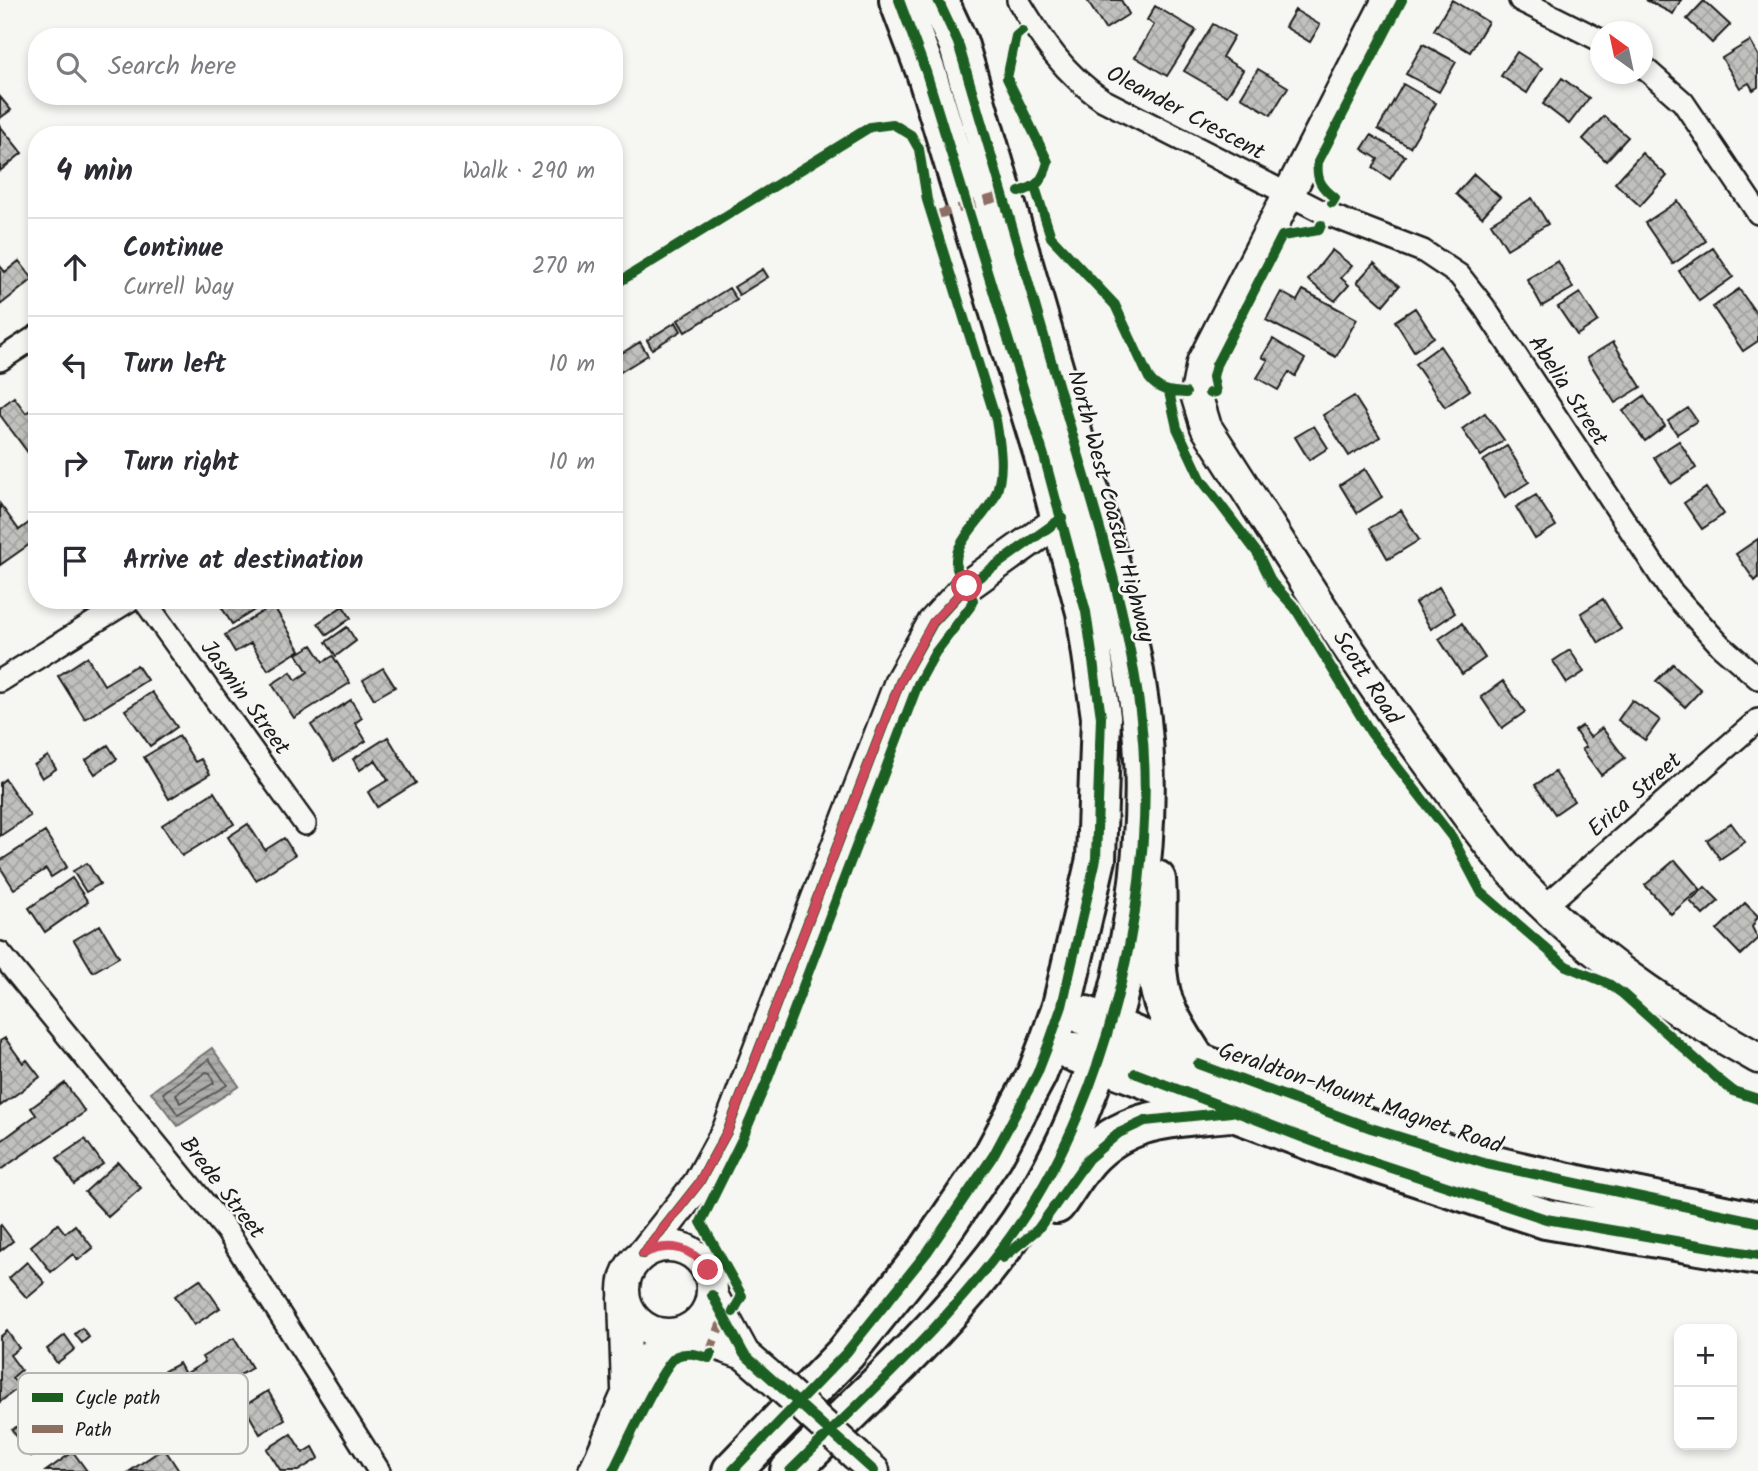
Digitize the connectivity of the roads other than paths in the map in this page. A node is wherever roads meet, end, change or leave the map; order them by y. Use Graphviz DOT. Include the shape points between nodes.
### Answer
graph roads {
  1 [pos="899,0"];
  2 [pos="938,0"];
  3 [pos="1018,0"];
  4 [pos="1388,0"];
  5 [pos="1520,0"];
  6 [pos="1590,35"];
  7 [pos="1653,75"];
  8 [pos="1287,194"];
  9 [pos="1758,213"];
  10 [pos="28,342"];
  11 [pos="0,360"];
  12 [pos="1062,518"];
  13 [pos="116,609"];
  14 [pos="150,609"];
  15 [pos="1758,678"];
  16 [pos="0,681"];
  17 [pos="1758,720"];
  18 [pos="305,824"];
  19 [pos="1144,839"];
  20 [pos="1544,907"];
  21 [pos="0,953"];
  22 [pos="1062,1006"];
  23 [pos="1049,1043"];
  24 [pos="1104,1043"];
  25 [pos="1758,1058"];
  26 [pos="1198,1064"];
  27 [pos="1235,1111"];
  28 [pos="1758,1222"];
  29 [pos="643,1254"];
  30 [pos="1758,1255"];
  31 [pos="984,1273"];
  32 [pos="712,1295"];
  33 [pos="624,1297"];
  34 [pos="679,1333"];
  35 [pos="744,1354"];
  36 [pos="627,1388"];
  37 [pos="865,1463"];
  38 [pos="379,1471"];
  39 [pos="594,1471"];
  40 [pos="732,1471"];
  41 [pos="790,1471"];
  1 -- 12 [label="highway" via="926,72"];
  2 -- 19 [label="highway, North West Coastal Highway" via="958,43 1123,611 1141,720"];
  3 -- 8 [label="street, Oleander Crescent" via="1055,59 1079,84"];
  4 -- 8 [label="street, Scott Road"];
  5 -- 6 [label="street"];
  7 -- 9 [label="street" via="1683,102"];
  8 -- 15 [label="street, Abelia Street" via="1423,251 1459,275 1670,590 1721,646"];
  8 -- 20 [label="street, Scott Road" via="1202,363 1196,394 1206,427 1400,726 1494,851"];
  10 -- 11 [label="street"];
  12 -- 22 [label="highway" via="1086,612 1101,718 1096,859"];
  12 -- 29 [label="street" via="987,569 933,622 900,682 728,1130 699,1183"];
  13 -- 16 [label="street"];
  14 -- 18 [label="street, Jasmin Street"];
  17 -- 20 [label="street, Erica Street"];
  19 -- 24 [label="highway, North West Coastal Highway" via="1122,979"];
  19 -- 26 [label="highway" via="1156,867 1156,959 1162,998"];
  20 -- 25 [label="street, Scott Road" via="1582,941 1696,1023"];
  21 -- 38 [label="street, Brede Street" via="228,1231"];
  22 -- 23 [label="highway"];
  22 -- 24 [label="highway, Geraldton-Mount Magnet Road"];
  23 -- 24 [label="highway, Geraldton-Mount Magnet Road"];
  23 -- 40 [label="highway" via="993,1156 928,1251 846,1353"];
  24 -- 26 [label="highway, Geraldton-Mount Magnet Road"];
  24 -- 27 [label="highway, Geraldton-Mount Magnet Road"];
  24 -- 31 [label="highway, North West Coastal Highway" via="1084,1103 1053,1169"];
  26 -- 28 [label="highway, Geraldton-Mount Magnet Road" via="1371,1128 1487,1164"];
  27 -- 30 [label="highway, Geraldton-Mount Magnet Road" via="1325,1146 1546,1219"];
  27 -- 31 [label="highway" via="1145,1121 1119,1133 1088,1159 1038,1229"];
  29 -- 32 [label="street" via="667,1246 691,1252 708,1270"];
  29 -- 33 [label="street" via="628,1273"];
  31 -- 41 [label="highway, North West Coastal Highway" via="902,1362"];
  32 -- 34 [label="street" via="703,1318"];
  32 -- 35 [label="street"];
  33 -- 34 [label="street" via="644,1328 659,1334"];
  33 -- 36 [label="street"];
  34 -- 35 [label="street"];
  34 -- 36 [label="street" via="645,1361"];
  35 -- 37 [label="street, bridge"];
  36 -- 39 [label="street"];
}
